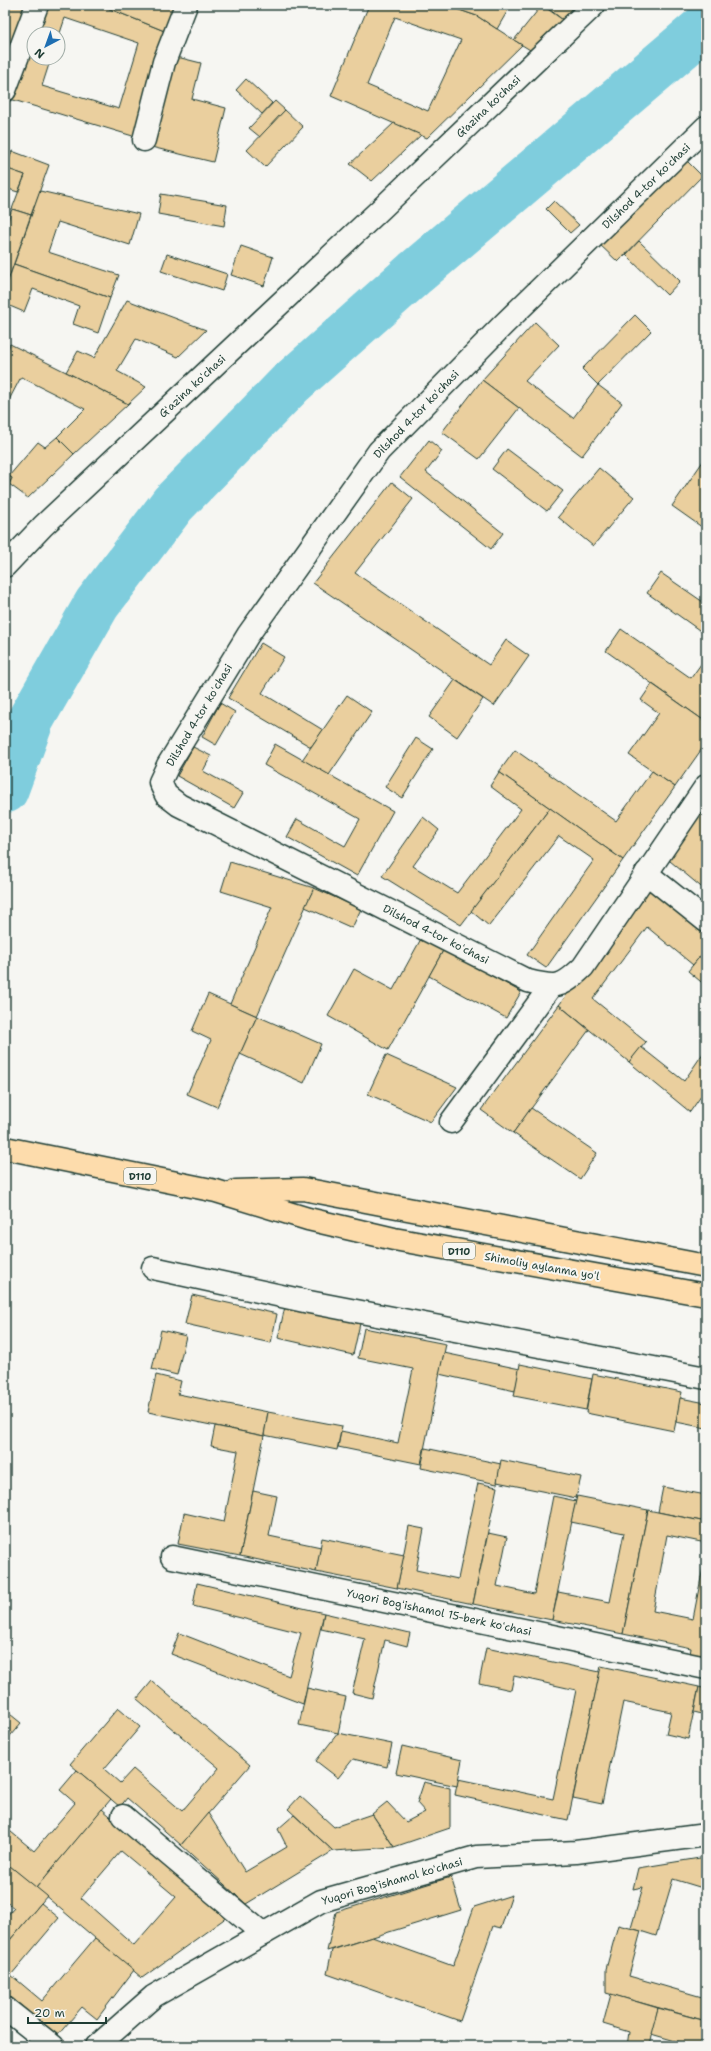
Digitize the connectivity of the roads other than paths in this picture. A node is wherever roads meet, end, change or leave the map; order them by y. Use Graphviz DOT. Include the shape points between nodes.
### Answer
graph roads {
  1 [pos="38,5"];
  2 [pos="186,5"];
  3 [pos="594,5"];
  4 [pos="5,90"];
  5 [pos="706,127"];
  6 [pos="144,140"];
  7 [pos="382,208"];
  8 [pos="5,566"];
  9 [pos="706,786"];
  10 [pos="646,873"];
  11 [pos="706,921"];
  12 [pos="551,986"];
  13 [pos="451,1122"];
  14 [pos="5,1148"];
  15 [pos="216,1191"];
  16 [pos="706,1266"];
  17 [pos="153,1268"];
  18 [pos="706,1295"];
  19 [pos="706,1378"];
  20 [pos="172,1557"];
  21 [pos="706,1668"];
  22 [pos="123,1816"];
  23 [pos="706,1835"];
  24 [pos="263,1934"];
  25 [pos="5,2008"];
  26 [pos="53,2046"];
  27 [pos="97,2046"];
  1 -- 4 [label="street"];
  2 -- 6 [label="street" via="164,62"];
  3 -- 7 [label="street, G'azina ko'chasi"];
  5 -- 12 [label="street, Dilshod 4-tor koʻchasi" via="504,324 379,451 248,635 168,764 160,782 166,795 179,805 528,981"];
  7 -- 8 [label="street, Gʻazina koʻchasi" via="43,526"];
  9 -- 10 [label="street"];
  10 -- 11 [label="street"];
  10 -- 12 [label="street" via="583,967 567,982"];
  12 -- 13 [label="street"];
  14 -- 15 [label="main road, Shimoliy aylanma yoʻl / D110"];
  15 -- 16 [label="main road, Shimoliy aylanma yoʻl / D110" via="303,1189"];
  15 -- 18 [label="main road, Shimoliy aylanma yoʻl / D110" via="308,1219 394,1238"];
  17 -- 19 [label="street" via="309,1302"];
  20 -- 21 [label="street, Yuqori Bogʻishamol 15-berk koʻchasi"];
  22 -- 24 [label="street"];
  23 -- 24 [label="street, Yuqori Bogʻishamol koʻchasi" via="576,1852 476,1857 321,1901"];
  24 -- 27 [label="street, Yuqori Bogʻishamol koʻchasi" via="154,1996"];
  25 -- 26 [label="street"];
}
